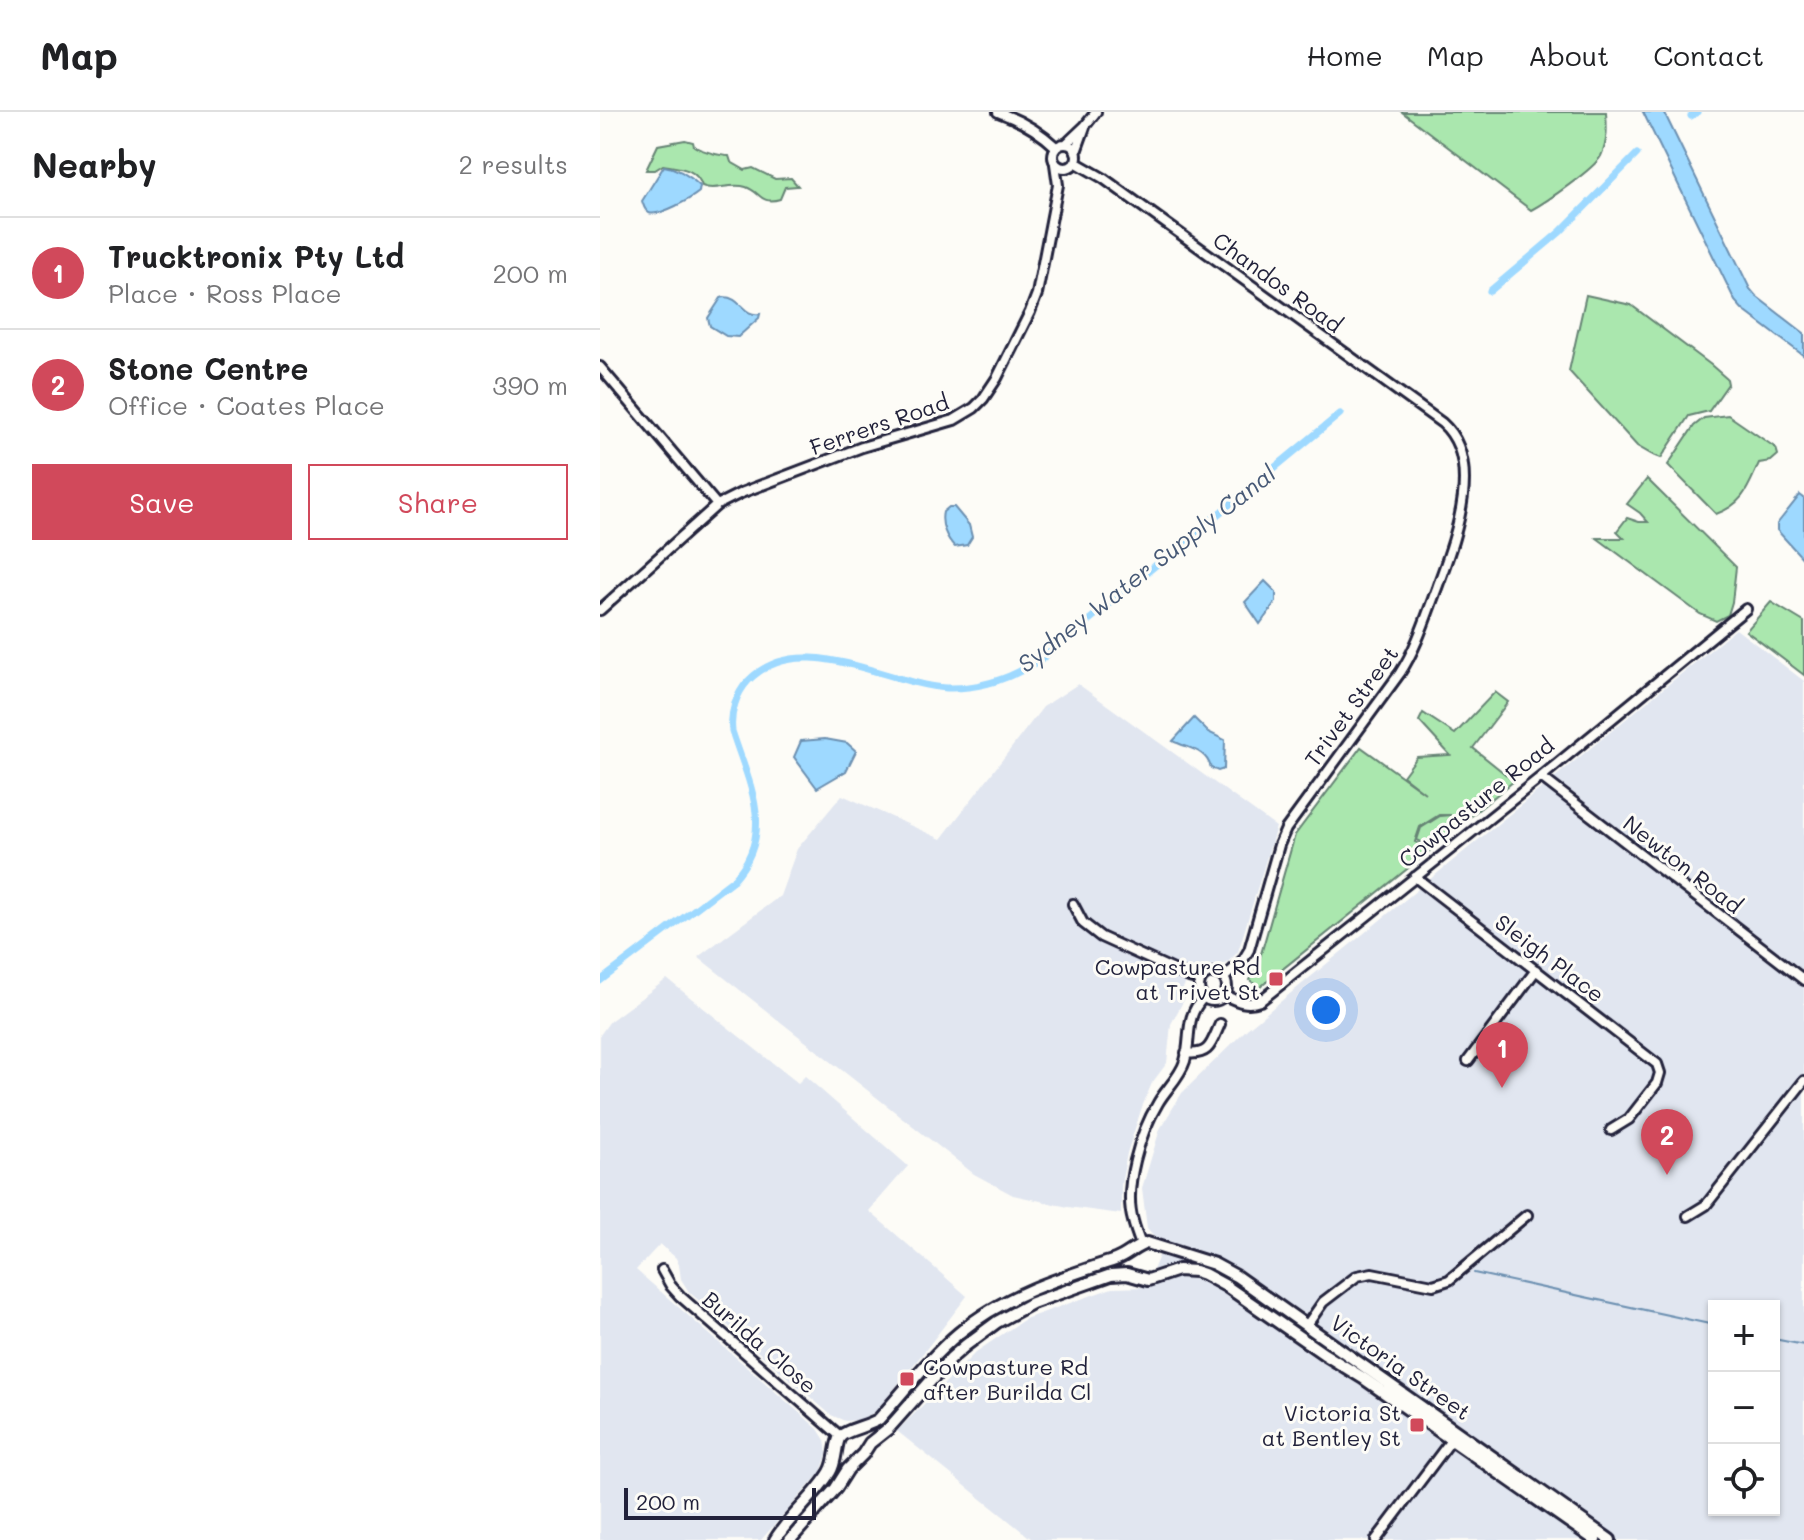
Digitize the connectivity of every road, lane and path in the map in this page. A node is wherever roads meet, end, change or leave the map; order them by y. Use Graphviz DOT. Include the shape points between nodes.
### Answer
graph roads {
  1 [pos="998,112"];
  2 [pos="1096,112"];
  3 [pos="1085,126"];
  4 [pos="1066,144"];
  5 [pos="1056,147"];
  6 [pos="1073,161"];
  7 [pos="1055,164"];
  8 [pos="1058,185"];
  9 [pos="600,367"];
  10 [pos="1455,438"];
  11 [pos="717,505"];
  12 [pos="1746,609"];
  13 [pos="600,610"];
  14 [pos="1541,777"];
  15 [pos="1415,877"];
  16 [pos="1073,904"];
  17 [pos="1536,970"];
  18 [pos="1224,978"];
  19 [pos="1200,980"];
  20 [pos="1804,980"];
  21 [pos="1224,995"];
  22 [pos="1203,998"];
  23 [pos="1220,1024"];
  24 [pos="1186,1053"];
  25 [pos="1468,1061"];
  26 [pos="1672,1067"];
  27 [pos="1660,1070"];
  28 [pos="1804,1081"];
  29 [pos="1611,1130"];
  30 [pos="1527,1215"];
  31 [pos="1688,1216"];
  32 [pos="1139,1246"];
  33 [pos="1159,1246"];
  34 [pos="662,1270"];
  35 [pos="1162,1274"];
  36 [pos="1138,1276"];
  37 [pos="1307,1325"];
  38 [pos="852,1431"];
  39 [pos="840,1436"];
  40 [pos="1455,1436"];
  41 [pos="837,1448"];
  42 [pos="862,1454"];
  43 [pos="775,1540"];
  44 [pos="790,1540"];
  45 [pos="1376,1540"];
  46 [pos="1595,1540"];
  47 [pos="1610,1540"];
  1 -- 5 [label="street" via="1029,125"];
  2 -- 3 [label="street, Ferrers Road"];
  3 -- 4 [label="street, Ferrers Road"];
  3 -- 6 [label="street, Ferrers Road"];
  4 -- 5 [label="street"];
  4 -- 6 [label="street" via="1072,146"];
  5 -- 7 [label="street"];
  6 -- 7 [label="street" via="1061,168"];
  6 -- 8 [label="street, Ferrers Road"];
  6 -- 10 [label="street, Chandos Road" via="1442,423"];
  7 -- 8 [label="street, Ferrers Road"];
  8 -- 11 [label="street, Ferrers Road" via="1034,304 990,390 974,408 954,420 862,447"];
  9 -- 11 [label="street"];
  10 -- 18 [label="street, Trivet Street" via="1462,463 1460,517 1418,640 1400,673 1286,829 1249,950"];
  11 -- 13 [label="street, Ferrers Road"];
  12 -- 14 [label="street, Cowpasture Road"];
  14 -- 15 [label="street, Cowpasture Road"];
  14 -- 20 [label="street, Newton Road"];
  15 -- 17 [label="street, Sleigh Place"];
  15 -- 21 [label="street, Cowpasture Road" via="1260,1001 1245,1003"];
  16 -- 19 [label="street" via="1083,923 1101,937"];
  17 -- 25 [label="street"];
  17 -- 27 [label="street, Sleigh Place" via="1652,1058"];
  18 -- 19 [label="street" via="1212,973"];
  18 -- 21 [label="street"];
  19 -- 22 [label="street"];
  21 -- 22 [label="street"];
  22 -- 24 [label="street" via="1191,1017"];
  23 -- 24 [label="street" via="1205,1050"];
  24 -- 32 [label="street" via="1157,1104 1136,1157 1131,1213"];
  26 -- 27 [label="street"];
  27 -- 29 [label="street" via="1657,1083 1633,1113"];
  28 -- 31 [label="street" via="1706,1205"];
  30 -- 37 [label="street" via="1449,1280 1433,1285 1372,1273 1357,1276 1323,1302"];
  32 -- 33 [label="main road"];
  32 -- 36 [label="main road" via="1130,1262"];
  32 -- 38 [label="main road" via="1119,1259 1035,1287 986,1314 958,1333 879,1419"];
  33 -- 35 [label="main road" via="1167,1260"];
  33 -- 37 [label="main road, Victoria Street" via="1224,1269"];
  34 -- 39 [label="street, Burilda Close" via="680,1296"];
  35 -- 36 [label="main road" via="1148,1280"];
  35 -- 40 [label="main road, Victoria Street" via="1195,1271 1226,1286"];
  36 -- 42 [label="main road" via="1097,1280 1034,1302 997,1322 951,1358"];
  37 -- 40 [label="main road, Victoria Street"];
  38 -- 39 [label="main road"];
  38 -- 42 [label="main road" via="865,1439"];
  39 -- 41 [label="main road"];
  40 -- 45 [label="street"];
  40 -- 46 [label="main road, Victoria Street"];
  40 -- 47 [label="main road, Victoria Street"];
  41 -- 42 [label="main road" via="850,1460"];
  41 -- 43 [label="main road" via="828,1475"];
  42 -- 44 [label="main road"];
}
